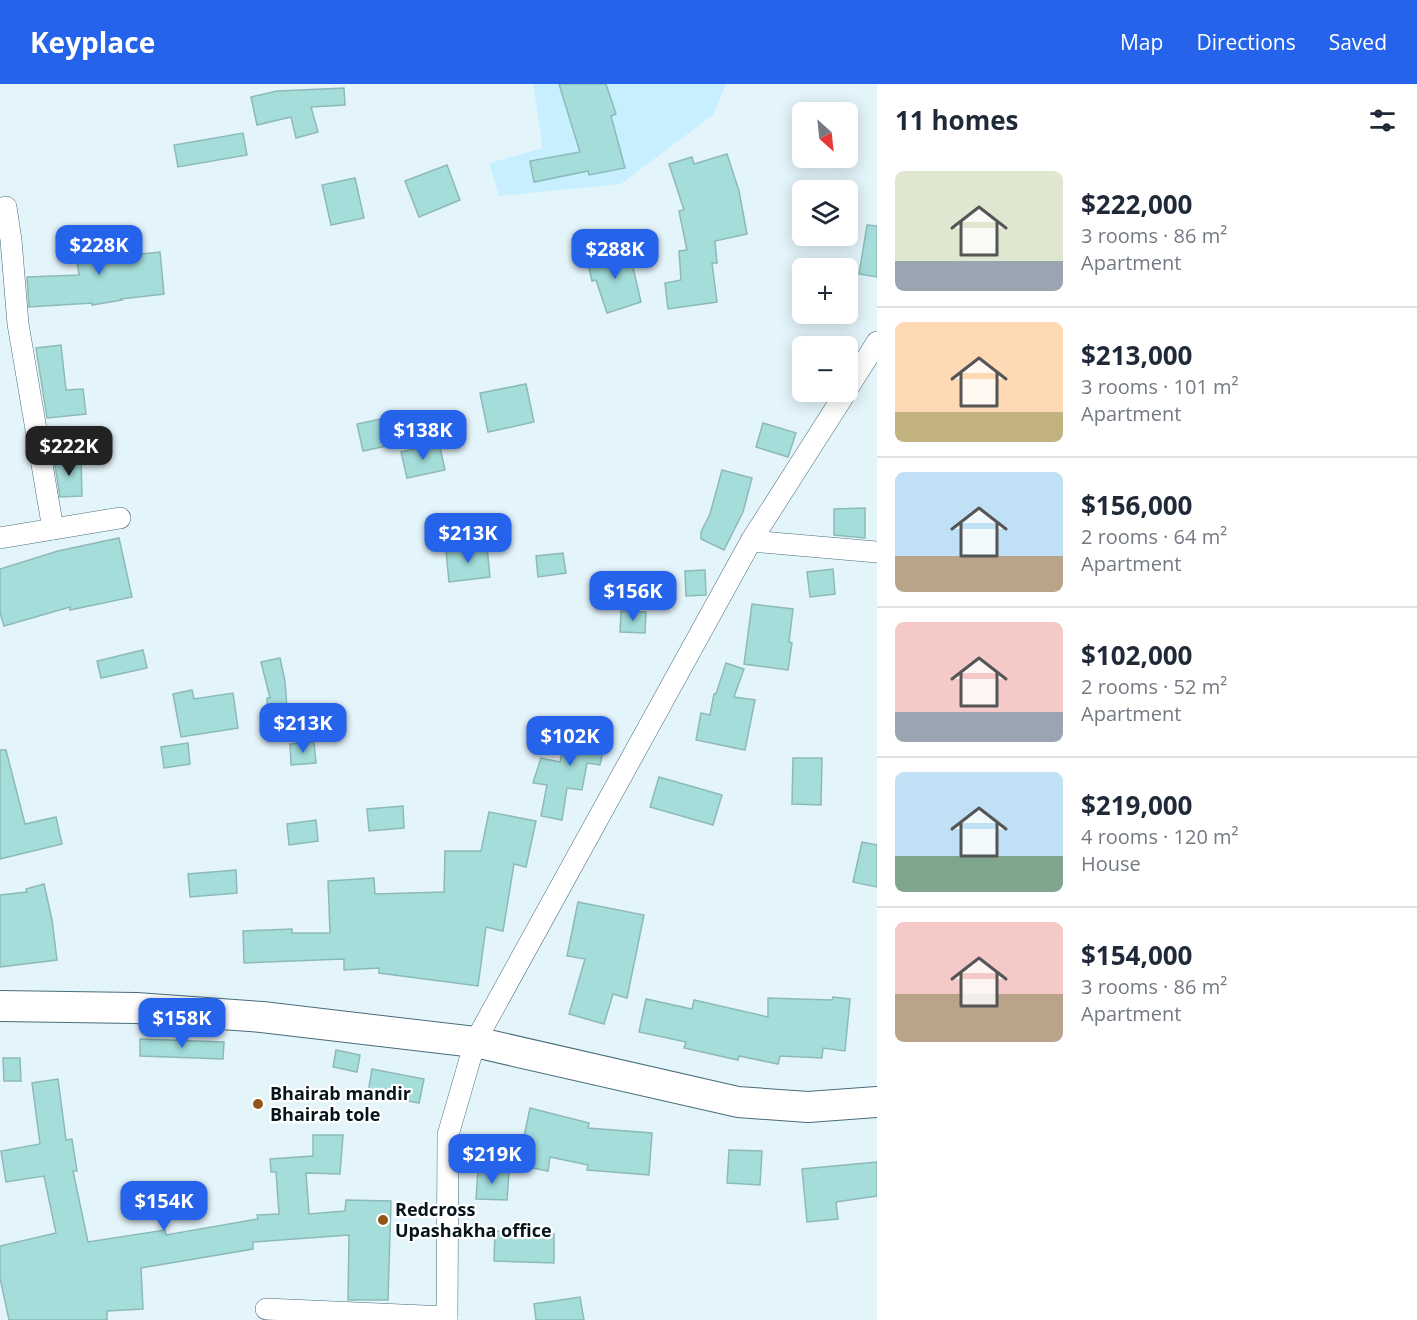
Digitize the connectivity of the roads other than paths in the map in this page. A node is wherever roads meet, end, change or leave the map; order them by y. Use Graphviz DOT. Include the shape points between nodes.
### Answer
graph roads {
  1 [pos="6,207"];
  2 [pos="877,342"];
  3 [pos="858,372"];
  4 [pos="839,402"];
  5 [pos="120,518"];
  6 [pos="53,529"];
  7 [pos="0,538"];
  8 [pos="751,542"];
  9 [pos="877,552"];
  10 [pos="0,1006"];
  11 [pos="475,1042"];
  12 [pos="877,1102"];
  13 [pos="266,1309"];
  14 [pos="447,1319"];
  1 -- 6 [label="street" via="18,324"];
  2 -- 3 [label="street"];
  4 -- 8 [label="street"];
  5 -- 6 [label="street"];
  6 -- 7 [label="street"];
  8 -- 9 [label="street"];
  8 -- 11 [label="street"];
  10 -- 11 [label="main road" via="136,1008 262,1017"];
  11 -- 12 [label="main road" via="738,1102 808,1107"];
  11 -- 14 [label="street" via="448,1135"];
  13 -- 14 [label="street"];
}
